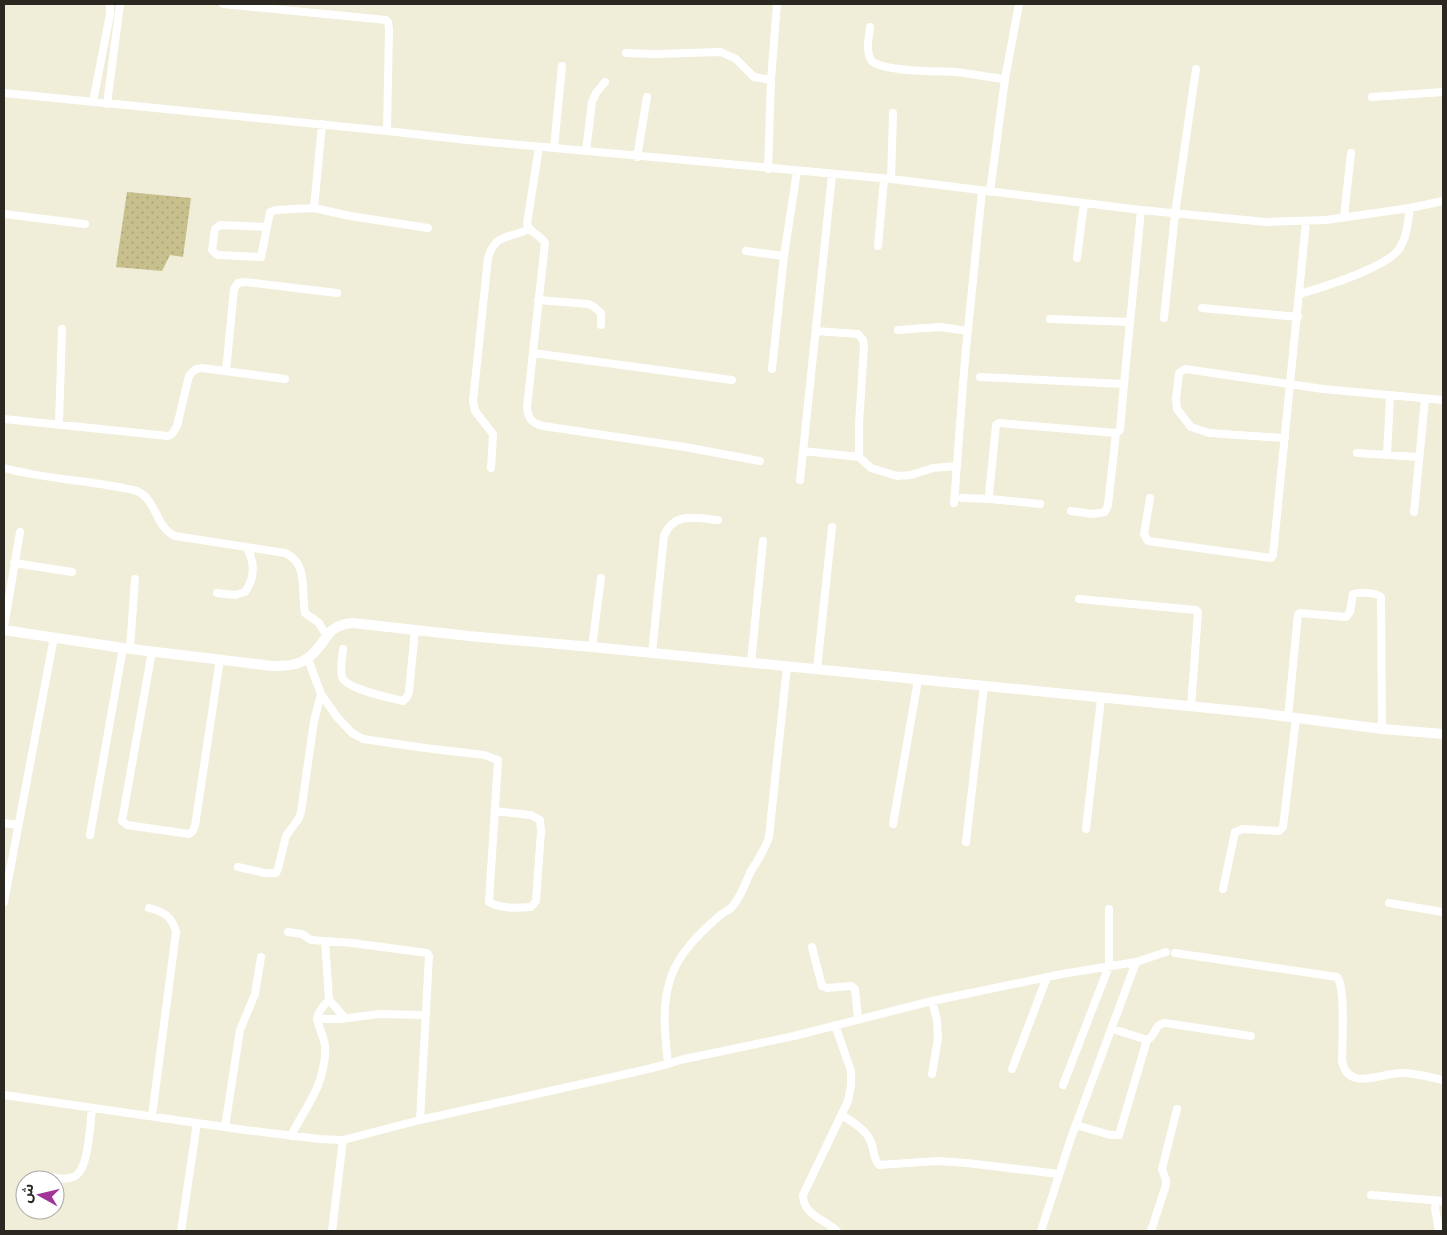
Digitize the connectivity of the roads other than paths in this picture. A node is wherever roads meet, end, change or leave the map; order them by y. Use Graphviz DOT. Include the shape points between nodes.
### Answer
graph roads {
  1 [pos="110,4"];
  2 [pos="120,4"];
  3 [pos="223,4"];
  4 [pos="777,4"];
  5 [pos="1019,4"];
  6 [pos="870,27"];
  7 [pos="626,53"];
  8 [pos="562,66"];
  9 [pos="1196,69"];
  10 [pos="1005,79"];
  11 [pos="771,80"];
  12 [pos="605,82"];
  13 [pos="1443,92"];
  14 [pos="4,93"];
  15 [pos="647,97"];
  16 [pos="1372,97"];
  17 [pos="93,102"];
  18 [pos="107,104"];
  19 [pos="893,113"];
  20 [pos="322,124"];
  21 [pos="386,130"];
  22 [pos="539,147"];
  23 [pos="554,148"];
  24 [pos="586,151"];
  25 [pos="1351,153"];
  26 [pos="637,157"];
  27 [pos="768,169"];
  28 [pos="797,171"];
  29 [pos="832,175"];
  30 [pos="888,180"];
  31 [pos="982,191"];
  32 [pos="990,192"];
  33 [pos="1443,201"];
  34 [pos="1084,203"];
  35 [pos="314,208"];
  36 [pos="1410,208"];
  37 [pos="1141,210"];
  38 [pos="4,214"];
  39 [pos="1175,214"];
  40 [pos="1344,217"];
  41 [pos="1306,222"];
  42 [pos="85,224"];
  43 [pos="266,227"];
  44 [pos="428,228"];
  45 [pos="529,229"];
  46 [pos="878,246"];
  47 [pos="746,251"];
  48 [pos="784,256"];
  49 [pos="1077,258"];
  50 [pos="337,293"];
  51 [pos="1300,294"];
  52 [pos="538,300"];
  53 [pos="1202,308"];
  54 [pos="1298,317"];
  55 [pos="1164,318"];
  56 [pos="1050,319"];
  57 [pos="1130,322"];
  58 [pos="601,325"];
  59 [pos="62,329"];
  60 [pos="898,330"];
  61 [pos="816,331"];
  62 [pos="968,331"];
  63 [pos="532,353"];
  64 [pos="772,369"];
  65 [pos="226,371"];
  66 [pos="980,377"];
  67 [pos="285,379"];
  68 [pos="732,380"];
  69 [pos="1124,384"];
  70 [pos="1290,384"];
  71 [pos="1390,396"];
  72 [pos="1425,399"];
  73 [pos="1443,400"];
  74 [pos="4,418"];
  75 [pos="59,424"];
  76 [pos="1116,433"];
  77 [pos="1285,438"];
  78 [pos="803,451"];
  79 [pos="1357,453"];
  80 [pos="1388,455"];
  81 [pos="859,457"];
  82 [pos="1419,457"];
  83 [pos="760,460"];
  84 [pos="957,466"];
  85 [pos="4,468"];
  86 [pos="491,468"];
  87 [pos="800,480"];
  88 [pos="962,498"];
  89 [pos="1150,498"];
  90 [pos="990,499"];
  91 [pos="954,503"];
  92 [pos="1040,504"];
  93 [pos="1071,511"];
  94 [pos="1414,512"];
  95 [pos="718,520"];
  96 [pos="832,527"];
  97 [pos="20,532"];
  98 [pos="763,541"];
  99 [pos="247,548"];
  100 [pos="14,563"];
  101 [pos="72,572"];
  102 [pos="601,578"];
  103 [pos="135,579"];
  104 [pos="217,593"];
  105 [pos="1079,599"];
  106 [pos="4,628"];
  107 [pos="415,630"];
  108 [pos="326,635"];
  109 [pos="54,637"];
  110 [pos="592,647"];
  111 [pos="127,648"];
  112 [pos="343,649"];
  113 [pos="152,651"];
  114 [pos="652,653"];
  115 [pos="220,659"];
  116 [pos="308,659"];
  117 [pos="751,663"];
  118 [pos="787,666"];
  119 [pos="817,669"];
  120 [pos="918,680"];
  121 [pos="984,686"];
  122 [pos="321,694"];
  123 [pos="1101,699"];
  124 [pos="1191,707"];
  125 [pos="1292,717"];
  126 [pos="1382,729"];
  127 [pos="1443,734"];
  128 [pos="495,811"];
  129 [pos="4,823"];
  130 [pos="893,824"];
  131 [pos="18,825"];
  132 [pos="1086,829"];
  133 [pos="90,835"];
  134 [pos="966,842"];
  135 [pos="238,867"];
  136 [pos="1223,890"];
  137 [pos="4,902"];
  138 [pos="1389,903"];
  139 [pos="149,908"];
  140 [pos="1109,910"];
  141 [pos="1443,912"];
  142 [pos="288,932"];
  143 [pos="325,942"];
  144 [pos="812,947"];
  145 [pos="1166,952"];
  146 [pos="1175,953"];
  147 [pos="262,957"];
  148 [pos="1136,962"];
  149 [pos="1109,966"];
  150 [pos="1047,977"];
  151 [pos="330,1000"];
  152 [pos="932,1002"];
  153 [pos="426,1015"];
  154 [pos="344,1018"];
  155 [pos="317,1019"];
  156 [pos="858,1020"];
  157 [pos="835,1025"];
  158 [pos="1113,1029"];
  159 [pos="1251,1036"];
  160 [pos="1147,1040"];
  161 [pos="668,1064"];
  162 [pos="1012,1069"];
  163 [pos="932,1074"];
  164 [pos="1443,1080"];
  165 [pos="1063,1085"];
  166 [pos="4,1095"];
  167 [pos="92,1108"];
  168 [pos="1177,1109"];
  169 [pos="842,1115"];
  170 [pos="152,1116"];
  171 [pos="420,1120"];
  172 [pos="197,1123"];
  173 [pos="1076,1125"];
  174 [pos="225,1127"];
  175 [pos="292,1136"];
  176 [pos="343,1140"];
  177 [pos="1059,1174"];
  178 [pos="65,1179"];
  179 [pos="1371,1195"];
  180 [pos="1440,1201"];
  181 [pos="181,1231"];
  182 [pos="332,1231"];
  183 [pos="837,1231"];
  184 [pos="1041,1231"];
  185 [pos="1151,1231"];
  186 [pos="1439,1231"];
  1 -- 17 [label="street"];
  2 -- 18 [label="street"];
  3 -- 21 [label="street" via="388,22"];
  4 -- 11 [label="street"];
  5 -- 10 [label="street"];
  6 -- 10 [label="street" via="868,52 877,64"];
  7 -- 11 [label="street" via="721,52 736,59 754,77"];
  8 -- 23 [label="street"];
  9 -- 39 [label="street"];
  10 -- 32 [label="street"];
  11 -- 27 [label="street"];
  12 -- 24 [label="street" via="592,102"];
  13 -- 16 [label="street"];
  14 -- 17 [label="street"];
  15 -- 26 [label="street"];
  17 -- 18 [label="street"];
  18 -- 20 [label="street"];
  19 -- 30 [label="street"];
  20 -- 21 [label="street"];
  20 -- 35 [label="street"];
  21 -- 22 [label="street"];
  22 -- 23 [label="street"];
  22 -- 45 [label="street" via="528,216"];
  23 -- 24 [label="street"];
  24 -- 26 [label="street"];
  25 -- 40 [label="street"];
  26 -- 27 [label="street"];
  27 -- 28 [label="street"];
  28 -- 29 [label="street"];
  28 -- 48 [label="street"];
  29 -- 30 [label="street"];
  29 -- 61 [label="street"];
  30 -- 31 [label="street"];
  30 -- 46 [label="street"];
  31 -- 32 [label="street"];
  31 -- 62 [label="street"];
  32 -- 34 [label="street"];
  33 -- 36 [label="street"];
  34 -- 37 [label="street"];
  34 -- 49 [label="street"];
  35 -- 43 [label="street" via="272,210"];
  35 -- 44 [label="street"];
  36 -- 40 [label="street"];
  36 -- 51 [label="street" via="1406,229 1395,254 1336,283"];
  37 -- 39 [label="street"];
  37 -- 57 [label="street"];
  38 -- 42 [label="street"];
  39 -- 41 [label="street"];
  39 -- 55 [label="street"];
  40 -- 41 [label="street"];
  41 -- 51 [label="street"];
  43 -- 43 [label="street" via="261,257 217,254 212,250 215,229 220,225"];
  45 -- 52 [label="street" via="545,243"];
  45 -- 86 [label="street" via="495,242 488,258 473,401 475,411 493,434"];
  47 -- 48 [label="street"];
  48 -- 64 [label="street"];
  50 -- 65 [label="street" via="238,283 234,289"];
  51 -- 54 [label="street"];
  52 -- 58 [label="street" via="593,306 600,313"];
  52 -- 63 [label="street"];
  53 -- 54 [label="street"];
  54 -- 70 [label="street"];
  56 -- 57 [label="street"];
  57 -- 69 [label="street"];
  59 -- 75 [label="street"];
  60 -- 62 [label="street" via="940,327"];
  61 -- 78 [label="street"];
  61 -- 81 [label="street" via="858,334 863,340"];
  62 -- 84 [label="street"];
  63 -- 68 [label="street"];
  63 -- 83 [label="street" via="528,414 537,424"];
  65 -- 67 [label="street"];
  65 -- 75 [label="street" via="202,368 192,371 177,426 168,436"];
  66 -- 69 [label="street"];
  69 -- 76 [label="street" via="1120,430"];
  70 -- 71 [label="street"];
  70 -- 77 [label="street"];
  70 -- 77 [label="street" via="1185,369 1179,374 1176,399 1176,409 1191,427 1199,431"];
  71 -- 72 [label="street"];
  71 -- 80 [label="street"];
  72 -- 73 [label="street"];
  72 -- 82 [label="street"];
  74 -- 75 [label="street"];
  76 -- 90 [label="street" via="999,423 996,425"];
  76 -- 93 [label="street" via="1105,512"];
  77 -- 89 [label="street" via="1272,558 1148,540 1144,534"];
  78 -- 81 [label="street"];
  78 -- 87 [label="street"];
  79 -- 80 [label="street"];
  80 -- 82 [label="street"];
  81 -- 84 [label="street" via="871,468 897,476"];
  82 -- 94 [label="street"];
  84 -- 91 [label="street"];
  85 -- 99 [label="street" via="136,491 144,494 170,533"];
  88 -- 90 [label="street"];
  90 -- 92 [label="street"];
  95 -- 114 [label="street" via="686,518 668,526 664,536"];
  96 -- 119 [label="street"];
  97 -- 100 [label="street"];
  98 -- 117 [label="street"];
  99 -- 104 [label="street" via="254,566 245,592 234,595"];
  99 -- 108 [label="street" via="285,553 296,559 301,572 305,613 319,623"];
  100 -- 101 [label="street"];
  100 -- 106 [label="street"];
  102 -- 110 [label="street"];
  103 -- 111 [label="street"];
  105 -- 124 [label="street" via="1196,610"];
  106 -- 109 [label="street"];
  107 -- 108 [label="street" via="353,623 335,627"];
  107 -- 110 [label="street"];
  107 -- 112 [label="street" via="409,692 403,700 346,683 342,676"];
  108 -- 116 [label="street"];
  109 -- 111 [label="street"];
  109 -- 131 [label="street"];
  110 -- 114 [label="street"];
  111 -- 113 [label="street"];
  111 -- 133 [label="street"];
  113 -- 115 [label="street"];
  113 -- 115 [label="street" via="122,821 127,825 189,834 196,826"];
  114 -- 117 [label="street"];
  115 -- 116 [label="street" via="284,666"];
  116 -- 122 [label="street"];
  117 -- 118 [label="street"];
  118 -- 119 [label="street"];
  118 -- 161 [label="street" via="769,837 731,908 696,938 677,962 666,993"];
  119 -- 120 [label="street"];
  120 -- 121 [label="street"];
  120 -- 130 [label="street"];
  121 -- 123 [label="street"];
  121 -- 134 [label="street"];
  122 -- 128 [label="street" via="336,716 352,733 363,739 484,755 498,760"];
  122 -- 135 [label="street" via="301,812 286,836 278,869 272,874"];
  123 -- 124 [label="street"];
  123 -- 132 [label="street"];
  124 -- 125 [label="street"];
  125 -- 126 [label="street"];
  125 -- 126 [label="street" via="1298,614 1346,617 1353,594 1377,594 1381,597"];
  125 -- 136 [label="street" via="1283,827 1279,830 1243,829 1235,832"];
  126 -- 127 [label="street"];
  128 -- 128 [label="street" via="488,902 496,906 531,908 536,901 540,820 531,815"];
  129 -- 131 [label="street"];
  131 -- 137 [label="street"];
  138 -- 141 [label="street"];
  139 -- 170 [label="street" via="170,917 176,932"];
  140 -- 149 [label="street"];
  142 -- 143 [label="street"];
  143 -- 151 [label="street"];
  143 -- 153 [label="street" via="427,953"];
  144 -- 156 [label="street" via="822,986 851,986 855,989"];
  145 -- 148 [label="street"];
  146 -- 164 [label="street" via="1337,977 1341,981 1342,994 1342,1061 1348,1074 1365,1080 1409,1073"];
  147 -- 174 [label="street" via="255,994 240,1030"];
  148 -- 149 [label="street"];
  148 -- 158 [label="street"];
  149 -- 150 [label="street"];
  149 -- 165 [label="street"];
  150 -- 152 [label="street"];
  150 -- 162 [label="street"];
  151 -- 154 [label="street"];
  151 -- 155 [label="street" via="321,1008"];
  152 -- 156 [label="street"];
  152 -- 163 [label="street" via="938,1038"];
  153 -- 154 [label="street" via="379,1014"];
  153 -- 171 [label="street"];
  154 -- 155 [label="street"];
  155 -- 175 [label="street" via="325,1057 320,1080"];
  156 -- 157 [label="street"];
  157 -- 161 [label="street"];
  157 -- 169 [label="street" via="851,1071 848,1101"];
  158 -- 160 [label="street"];
  158 -- 173 [label="street"];
  159 -- 160 [label="street" via="1160,1023"];
  160 -- 173 [label="street" via="1119,1135"];
  161 -- 171 [label="street"];
  166 -- 167 [label="street"];
  167 -- 170 [label="street"];
  167 -- 178 [label="street" via="85,1160 80,1173"];
  168 -- 185 [label="street" via="1162,1169 1166,1185"];
  169 -- 177 [label="street" via="869,1138 879,1164 936,1161"];
  169 -- 183 [label="street" via="803,1195 806,1209"];
  170 -- 172 [label="street"];
  171 -- 176 [label="street"];
  172 -- 174 [label="street"];
  172 -- 181 [label="street"];
  173 -- 177 [label="street"];
  174 -- 175 [label="street"];
  175 -- 176 [label="street"];
  176 -- 182 [label="street"];
  177 -- 184 [label="street"];
  179 -- 180 [label="street"];
  180 -- 186 [label="street" via="1435,1208"];
}
